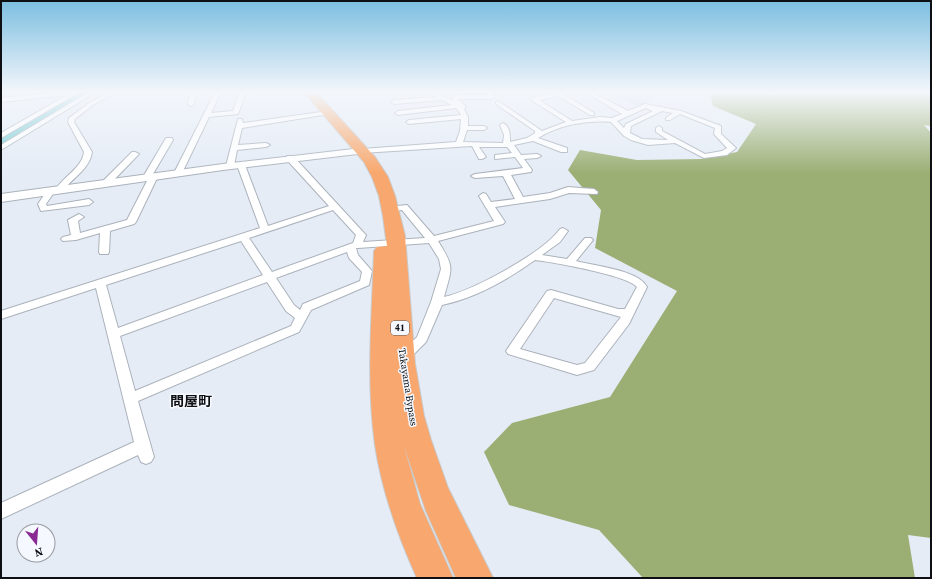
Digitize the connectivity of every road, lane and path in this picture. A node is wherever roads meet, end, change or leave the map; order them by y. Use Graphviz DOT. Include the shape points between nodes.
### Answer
graph roads {
  1 [pos="30,119"];
  2 [pos="49,119"];
  3 [pos="72,119"];
  4 [pos="204,119"];
  5 [pos="241,119"];
  6 [pos="287,119"];
  7 [pos="326,119"];
  8 [pos="332,119"];
  9 [pos="442,119"];
  10 [pos="464,119"];
  11 [pos="522,119"];
  12 [pos="566,119"];
  13 [pos="584,119"];
  14 [pos="642,119"];
  15 [pos="700,119"];
  16 [pos="613,120"];
  17 [pos="409,122"];
  18 [pos="569,123"];
  19 [pos="503,125"];
  20 [pos="239,126"];
  21 [pos="464,128"];
  22 [pos="484,128"];
  23 [pos="659,128"];
  24 [pos="539,134"];
  25 [pos="626,135"];
  26 [pos="1,136"];
  27 [pos="532,138"];
  28 [pos="169,140"];
  29 [pos="679,141"];
  30 [pos="266,144"];
  31 [pos="459,144"];
  32 [pos="474,144"];
  33 [pos="508,144"];
  34 [pos="1,148"];
  35 [pos="234,148"];
  36 [pos="564,150"];
  37 [pos="358,151"];
  38 [pos="135,154"];
  39 [pos="518,156"];
  40 [pos="537,156"];
  41 [pos="482,157"];
  42 [pos="498,157"];
  43 [pos="290,158"];
  44 [pos="235,165"];
  45 [pos="178,173"];
  46 [pos="506,173"];
  47 [pos="150,176"];
  48 [pos="476,176"];
  49 [pos="107,182"];
  50 [pos="55,190"];
  51 [pos="594,192"];
  52 [pos="483,196"];
  53 [pos="1,198"];
  54 [pos="520,200"];
  55 [pos="89,202"];
  56 [pos="489,205"];
  57 [pos="335,207"];
  58 [pos="390,209"];
  59 [pos="79,217"];
  60 [pos="105,229"];
  61 [pos="265,230"];
  62 [pos="563,231"];
  63 [pos="76,237"];
  64 [pos="243,237"];
  65 [pos="66,239"];
  66 [pos="432,240"];
  67 [pos="588,240"];
  68 [pos="390,244"];
  69 [pos="354,246"];
  70 [pos="104,252"];
  71 [pos="534,257"];
  72 [pos="569,263"];
  73 [pos="270,276"];
  74 [pos="100,283"];
  75 [pos="437,302"];
  76 [pos="629,313"];
  77 [pos="1,315"];
  78 [pos="302,317"];
  79 [pos="113,334"];
  80 [pos="402,358"];
  81 [pos="130,399"];
  82 [pos="1,511"];
  83 [pos="435,578"];
  84 [pos="474,578"];
  1 -- 26 [label="street"];
  2 -- 34 [label="street"];
  3 -- 50 [label="street" via="88,157 84,164"];
  4 -- 45 [label="street"];
  5 -- 20 [label="street"];
  6 -- 20 [label="street"];
  7 -- 37 [label="highway, Takayama Bypass / 41"];
  8 -- 37 [label="highway, Takayama Bypass / 41"];
  9 -- 17 [label="street"];
  10 -- 21 [label="street"];
  11 -- 24 [label="street" via="538,130"];
  12 -- 18 [label="street"];
  13 -- 18 [label="street"];
  14 -- 25 [label="street" via="628,126"];
  15 -- 29 [label="street" via="719,127 717,134 732,148 724,153 704,156"];
  16 -- 25 [label="street"];
  18 -- 24 [label="street"];
  19 -- 33 [label="street" via="508,135"];
  20 -- 35 [label="street"];
  21 -- 22 [label="street"];
  21 -- 31 [label="street"];
  23 -- 29 [label="street" via="659,132"];
  24 -- 27 [label="street"];
  25 -- 29 [label="street" via="650,143"];
  27 -- 33 [label="street"];
  27 -- 36 [label="street"];
  28 -- 47 [label="street"];
  30 -- 35 [label="street"];
  31 -- 32 [label="street"];
  31 -- 37 [label="street"];
  32 -- 33 [label="street"];
  32 -- 41 [label="street"];
  33 -- 39 [label="street"];
  35 -- 44 [label="street"];
  37 -- 43 [label="street"];
  37 -- 58 [label="highway, Takayama Bypass / 41" via="376,168"];
  37 -- 68 [label="highway, Takayama Bypass / 41" via="377,193"];
  38 -- 49 [label="street"];
  39 -- 40 [label="street"];
  39 -- 42 [label="street"];
  39 -- 46 [label="street" via="528,170"];
  43 -- 44 [label="street"];
  43 -- 57 [label="street"];
  44 -- 45 [label="street"];
  44 -- 61 [label="street"];
  45 -- 47 [label="street"];
  46 -- 48 [label="street"];
  46 -- 54 [label="street"];
  47 -- 49 [label="street"];
  47 -- 60 [label="street" via="131,222"];
  49 -- 50 [label="street"];
  50 -- 53 [label="street"];
  50 -- 55 [label="street" via="42,204 44,208"];
  51 -- 54 [label="street" via="568,190 550,196"];
  52 -- 56 [label="street"];
  54 -- 56 [label="street"];
  56 -- 66 [label="street" via="500,222"];
  57 -- 61 [label="street"];
  57 -- 69 [label="street" via="361,235"];
  58 -- 66 [label="street" via="404,207"];
  58 -- 68 [label="highway, Takayama Bypass / 41"];
  59 -- 63 [label="street" via="73,220"];
  60 -- 63 [label="street"];
  60 -- 70 [label="street"];
  61 -- 64 [label="street"];
  62 -- 71 [label="street" via="557,240"];
  63 -- 65 [label="street"];
  64 -- 73 [label="street"];
  64 -- 74 [label="street"];
  66 -- 68 [label="street"];
  66 -- 75 [label="street" via="444,259 446,269"];
  67 -- 72 [label="street"];
  68 -- 69 [label="street"];
  68 -- 80 [label="highway, Takayama Bypass / 41"];
  68 -- 83 [label="highway, Takayama Bypass / 41" via="382,360 387,429 395,471 409,515"];
  69 -- 73 [label="street"];
  69 -- 78 [label="street" via="353,256 367,271 365,283 307,307"];
  71 -- 72 [label="street"];
  71 -- 75 [label="street" via="511,272 457,298"];
  72 -- 76 [label="street" via="629,277 640,283 642,287"];
  73 -- 78 [label="street" via="290,308"];
  73 -- 79 [label="street"];
  74 -- 77 [label="street"];
  74 -- 79 [label="street"];
  75 -- 80 [label="street" via="422,339"];
  76 -- 76 [label="street" via="589,367 577,370 512,351 551,294 618,313"];
  78 -- 81 [label="street" via="296,329"];
  79 -- 81 [label="street"];
  80 -- 84 [label="highway, Takayama Bypass / 41" via="414,428 424,465 439,507"];
  81 -- 82 [label="street" via="144,451"];
}
